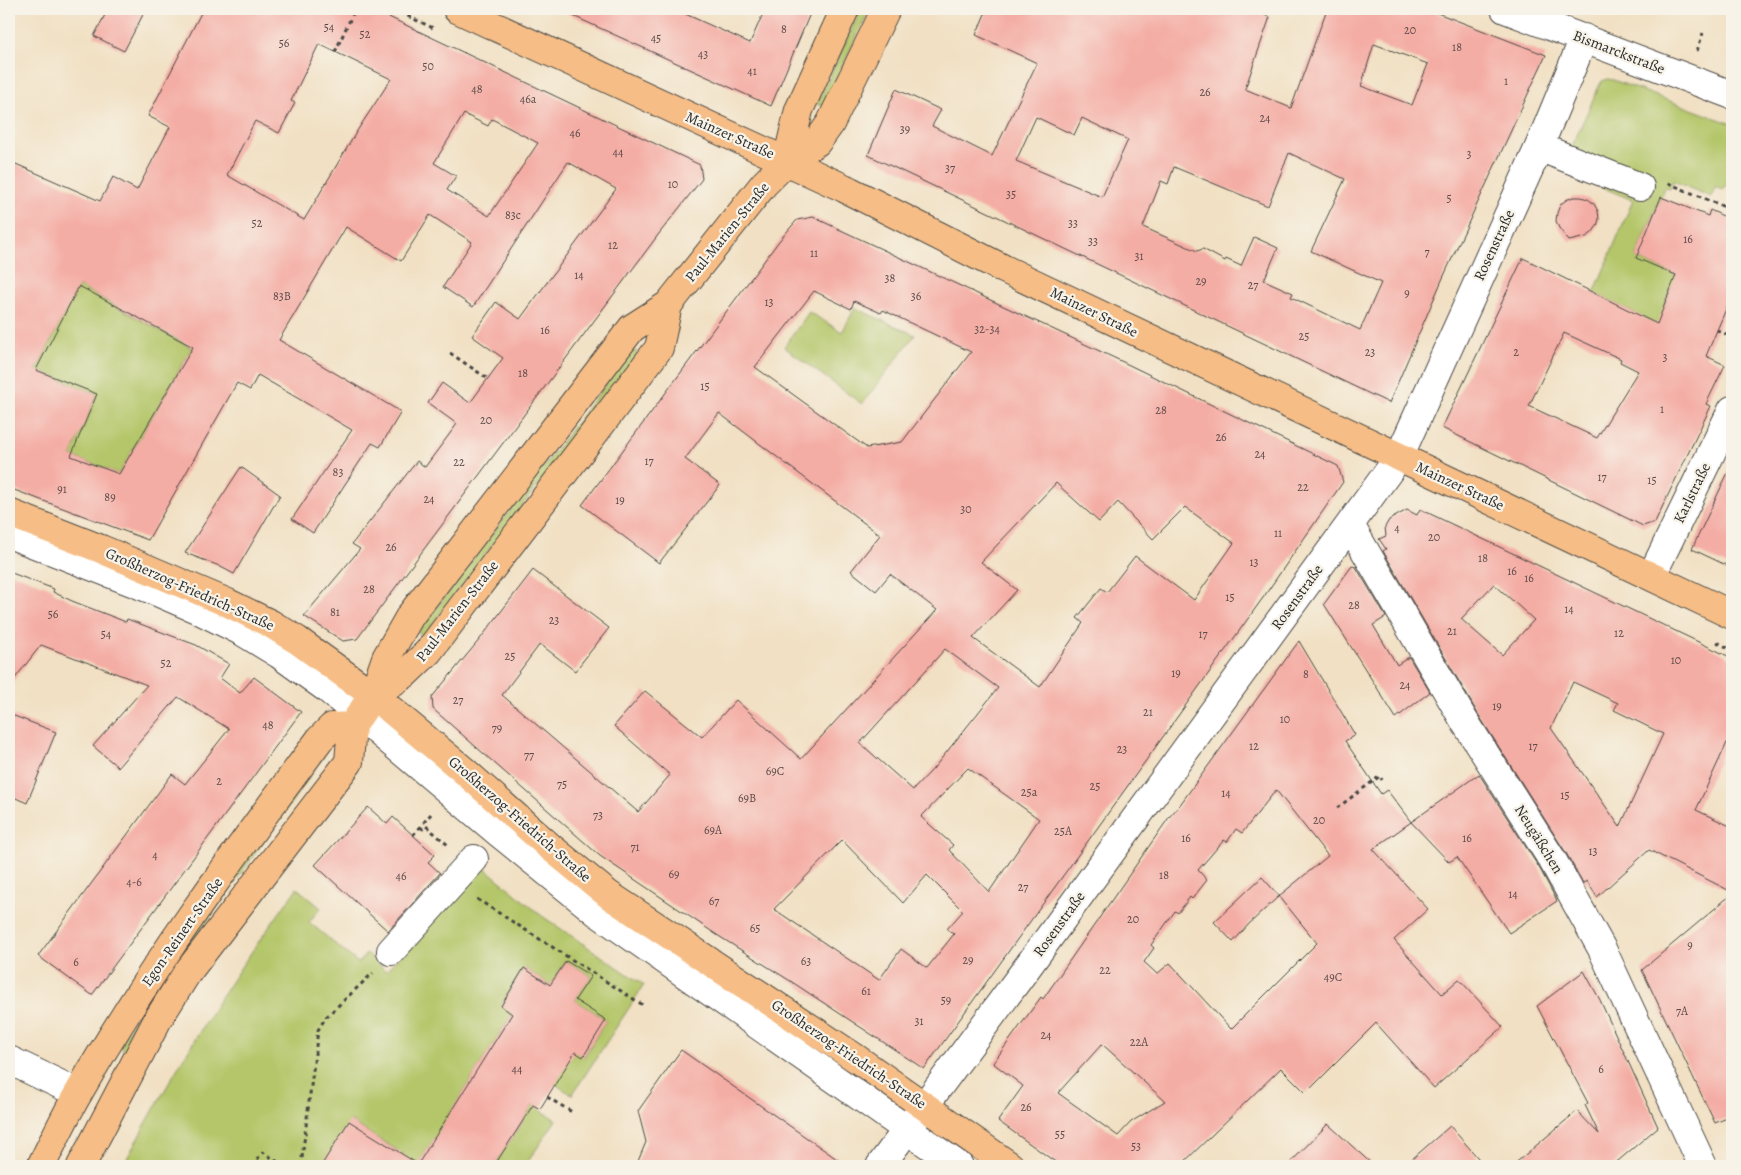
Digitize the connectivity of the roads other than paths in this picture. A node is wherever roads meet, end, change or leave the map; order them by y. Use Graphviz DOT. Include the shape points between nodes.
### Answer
graph roads {
  1 [pos="457,9"];
  2 [pos="845,9"];
  3 [pos="886,9"];
  4 [pos="1505,9"];
  5 [pos="1584,38"];
  6 [pos="1732,95"];
  7 [pos="1539,147"];
  8 [pos="787,161"];
  9 [pos="1640,188"];
  10 [pos="1732,410"];
  11 [pos="1399,457"];
  12 [pos="9,513"];
  13 [pos="1350,526"];
  14 [pos="9,534"];
  15 [pos="9,549"];
  16 [pos="1652,576"];
  17 [pos="1732,615"];
  18 [pos="361,712"];
  19 [pos="465,855"];
  20 [pos="391,951"];
  21 [pos="9,1060"];
  22 [pos="873,1070"];
  23 [pos="78,1093"];
  24 [pos="925,1106"];
  25 [pos="111,1107"];
  26 [pos="904,1132"];
  27 [pos="973,1140"];
  28 [pos="41,1166"];
  29 [pos="81,1166"];
  30 [pos="880,1166"];
  31 [pos="935,1166"];
  32 [pos="959,1166"];
  33 [pos="1010,1166"];
  34 [pos="1703,1166"];
  1 -- 8 [label="main road, Mainzer Straße"];
  2 -- 8 [label="main road" via="799,110"];
  3 -- 8 [label="main road, Paul-Marien-Straße" via="830,124 817,142"];
  4 -- 5 [label="street, Bismarckstraße"];
  5 -- 6 [label="street, Bismarckstraße"];
  5 -- 7 [label="street, Rosenstraße"];
  7 -- 9 [label="street"];
  7 -- 11 [label="street, Rosenstraße"];
  8 -- 11 [label="main road, Mainzer Straße" via="1004,269"];
  8 -- 18 [label="main road, Paul-Marien-Straße" via="750,200 668,306 659,348 428,652"];
  10 -- 16 [label="street, Karlstraße"];
  11 -- 13 [label="street, Rosenstraße"];
  11 -- 16 [label="main road, Mainzer Straße"];
  12 -- 18 [label="main road, Großherzog-Friedrich-Straße" via="119,556 271,624 342,671"];
  13 -- 24 [label="street, Rosenstraße"];
  13 -- 34 [label="street, Neugäßchen" via="1590,926"];
  14 -- 18 [label="street" via="210,615 279,654"];
  15 -- 18 [label="street" via="196,623 236,644 309,692"];
  16 -- 17 [label="main road, Mainzer Straße"];
  18 -- 22 [label="main road, Großherzog-Friedrich-Straße" via="462,769 609,894"];
  18 -- 23 [label="main road, Egon-Reinert-Straße" via="332,727 320,739 162,958"];
  18 -- 25 [label="main road, Egon-Reinert-Straße" via="349,762 188,973 157,1021"];
  18 -- 26 [label="street" via="489,843 589,922"];
  19 -- 20 [label="street" via="453,884"];
  21 -- 23 [label="street"];
  22 -- 24 [label="main road, Großherzog-Friedrich-Straße"];
  22 -- 26 [label="street" via="892,1093 899,1107"];
  23 -- 25 [label="main road"];
  23 -- 28 [label="main road, Egon-Reinert-Straße"];
  24 -- 26 [label="street, Rosenstraße"];
  24 -- 27 [label="main road, Großherzog-Friedrich-Straße"];
  25 -- 29 [label="main road, Egon-Reinert-Straße"];
  26 -- 27 [label="street" via="928,1127"];
  26 -- 30 [label="street, Rosenstraße"];
  26 -- 31 [label="street"];
  26 -- 32 [label="street"];
  27 -- 33 [label="main road, Großherzog-Friedrich-Straße"];
}
